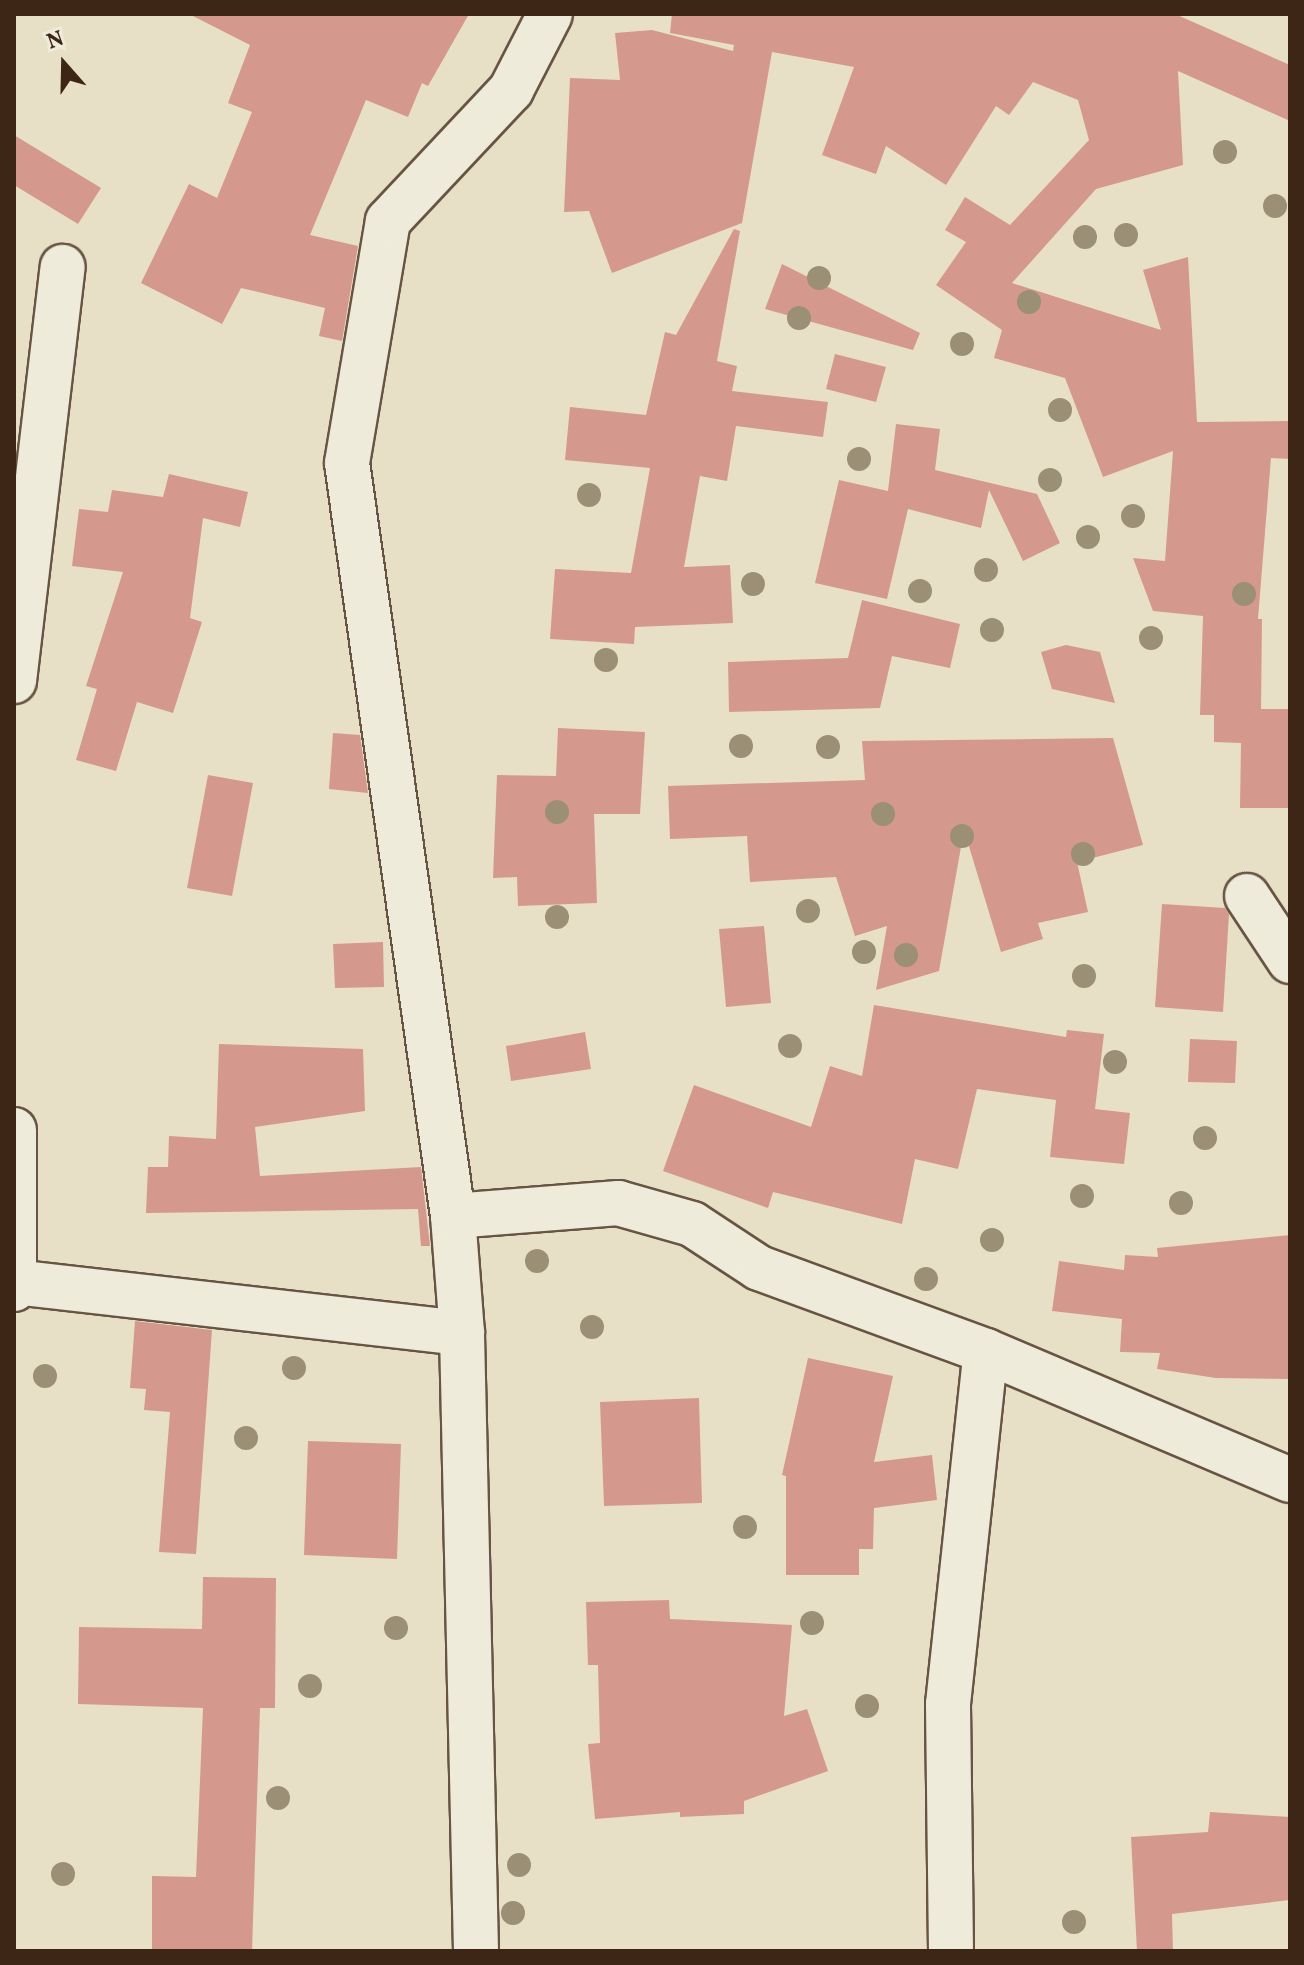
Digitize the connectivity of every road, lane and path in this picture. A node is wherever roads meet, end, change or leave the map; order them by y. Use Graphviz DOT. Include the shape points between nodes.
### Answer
graph roads {
  1 [pos="550,14"];
  2 [pos="63,267"];
  3 [pos="14,681"];
  4 [pos="1247,896"];
  5 [pos="1290,961"];
  6 [pos="14,1130"];
  7 [pos="453,1216"];
  8 [pos="15,1284"];
  9 [pos="462,1333"];
  10 [pos="986,1351"];
  11 [pos="1290,1480"];
  12 [pos="476,1951"];
  13 [pos="951,1951"];
  1 -- 7 [label="street" via="511,90 388,221 347,463"];
  2 -- 3 [label="street"];
  4 -- 5 [label="street"];
  6 -- 8 [label="street"];
  7 -- 9 [label="street"];
  7 -- 10 [label="street" via="618,1203 692,1224 759,1268"];
  8 -- 9 [label="street"];
  9 -- 12 [label="street"];
  10 -- 11 [label="street"];
  10 -- 13 [label="street" via="948,1704"];
}
